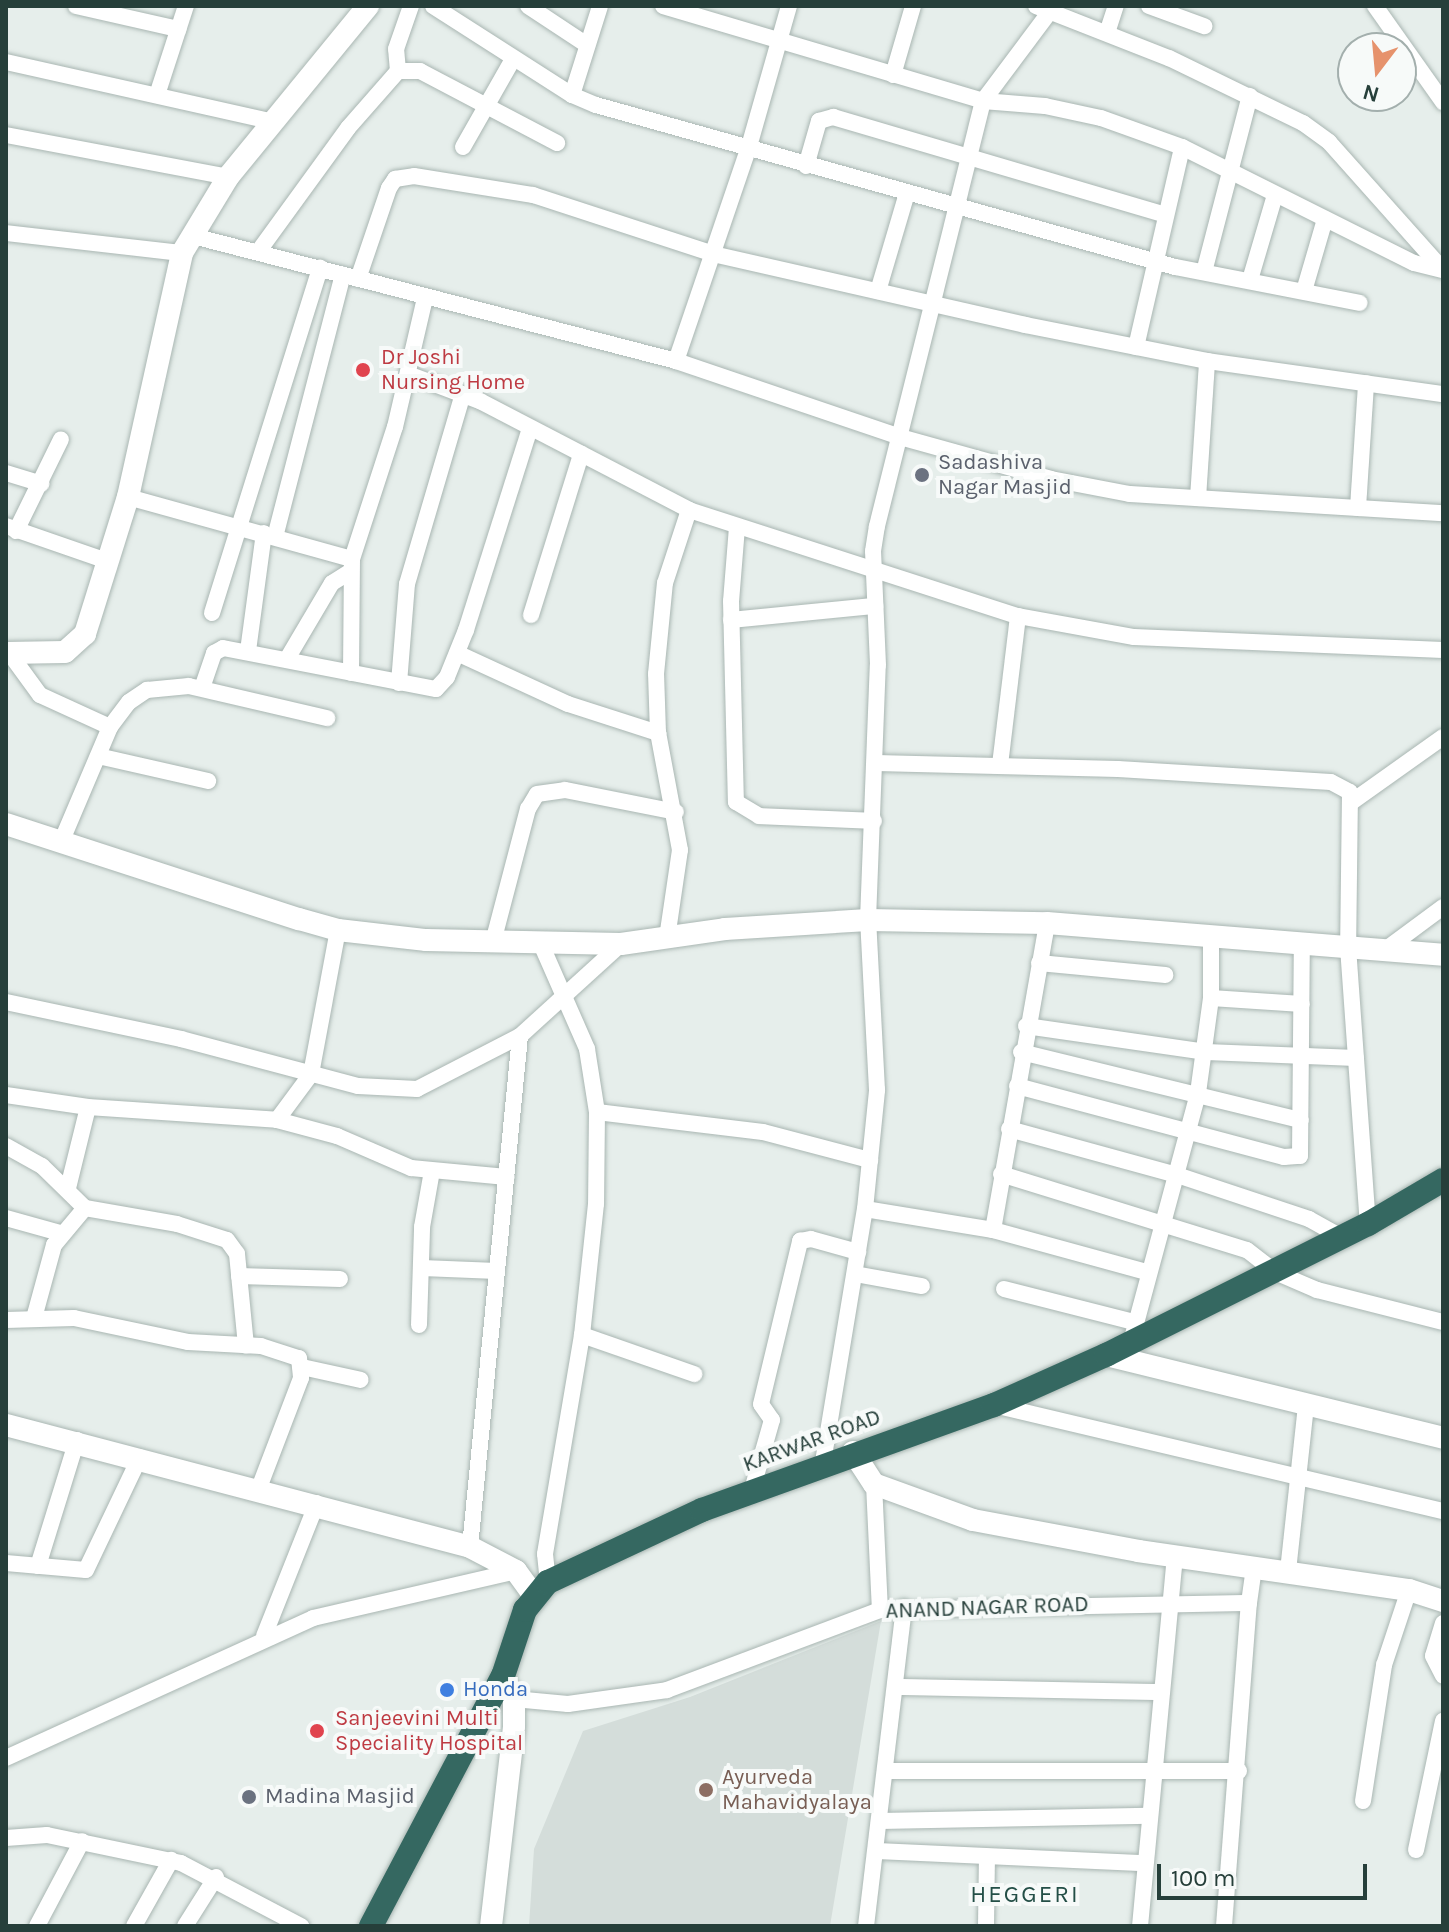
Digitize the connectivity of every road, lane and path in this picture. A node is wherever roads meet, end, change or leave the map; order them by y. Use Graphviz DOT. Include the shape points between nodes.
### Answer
graph roads {
  1 [pos="76,6"];
  2 [pos="186,6"];
  3 [pos="368,6"];
  4 [pos="411,6"];
  5 [pos="433,6"];
  6 [pos="528,6"];
  7 [pos="600,6"];
  8 [pos="663,6"];
  9 [pos="789,6"];
  10 [pos="913,6"];
  11 [pos="1116,6"];
  12 [pos="1149,6"];
  13 [pos="1375,6"];
  14 [pos="1047,8"];
  15 [pos="455,12"];
  16 [pos="1204,26"];
  17 [pos="178,29"];
  18 [pos="1107,33"];
  19 [pos="779,43"];
  20 [pos="587,45"];
  21 [pos="513,59"];
  22 [pos="6,62"];
  23 [pos="398,71"];
  24 [pos="893,75"];
  25 [pos="157,95"];
  26 [pos="572,95"];
  27 [pos="1250,96"];
  28 [pos="983,101"];
  29 [pos="1443,102"];
  30 [pos="485,106"];
  31 [pos="275,122"];
  32 [pos="6,135"];
  33 [pos="557,143"];
  34 [pos="463,147"];
  35 [pos="1182,147"];
  36 [pos="748,150"];
  37 [pos="967,159"];
  38 [pos="806,166"];
  39 [pos="1227,171"];
  40 [pos="228,177"];
  41 [pos="907,193"];
  42 [pos="1275,195"];
  43 [pos="954,206"];
  44 [pos="1163,214"];
  45 [pos="1325,219"];
  46 [pos="6,233"];
  47 [pos="188,244"];
  48 [pos="258,252"];
  49 [pos="713,254"];
  50 [pos="1152,261"];
  51 [pos="320,268"];
  52 [pos="1443,270"];
  53 [pos="1204,272"];
  54 [pos="350,277"];
  55 [pos="1250,280"];
  56 [pos="878,291"];
  57 [pos="1304,291"];
  58 [pos="425,298"];
  59 [pos="933,303"];
  60 [pos="1360,303"];
  61 [pos="1136,347"];
  62 [pos="676,361"];
  63 [pos="1207,361"];
  64 [pos="408,374"];
  65 [pos="1366,383"];
  66 [pos="463,394"];
  67 [pos="1443,394"];
  68 [pos="530,428"];
  69 [pos="900,437"];
  70 [pos="61,439"];
  71 [pos="581,454"];
  72 [pos="6,473"];
  73 [pos="41,484"];
  74 [pos="128,497"];
  75 [pos="1198,498"];
  76 [pos="1358,508"];
  77 [pos="689,510"];
  78 [pos="1443,513"];
  79 [pos="237,526"];
  80 [pos="737,527"];
  81 [pos="11,528"];
  82 [pos="270,535"];
  83 [pos="110,562"];
  84 [pos="352,565"];
  85 [pos="874,569"];
  86 [pos="875,606"];
  87 [pos="212,613"];
  88 [pos="531,615"];
  89 [pos="1018,616"];
  90 [pos="731,620"];
  91 [pos="1443,650"];
  92 [pos="248,651"];
  93 [pos="8,653"];
  94 [pos="457,653"];
  95 [pos="287,659"];
  96 [pos="351,673"];
  97 [pos="399,683"];
  98 [pos="202,688"];
  99 [pos="327,718"];
  100 [pos="110,727"];
  101 [pos="658,733"];
  102 [pos="1443,737"];
  103 [pos="98,756"];
  104 [pos="876,763"];
  105 [pos="1000,765"];
  106 [pos="208,781"];
  107 [pos="1353,801"];
  108 [pos="676,812"];
  109 [pos="874,821"];
  110 [pos="6,824"];
  111 [pos="62,840"];
  112 [pos="1443,907"];
  113 [pos="868,920"];
  114 [pos="1047,923"];
  115 [pos="338,930"];
  116 [pos="1211,935"];
  117 [pos="667,938"];
  118 [pos="493,942"];
  119 [pos="541,944"];
  120 [pos="621,944"];
  121 [pos="1302,944"];
  122 [pos="1348,947"];
  123 [pos="1385,950"];
  124 [pos="1443,955"];
  125 [pos="1039,963"];
  126 [pos="1165,975"];
  127 [pos="563,997"];
  128 [pos="1211,998"];
  129 [pos="6,1002"];
  130 [pos="1302,1004"];
  131 [pos="1026,1026"];
  132 [pos="520,1036"];
  133 [pos="1021,1052"];
  134 [pos="1206,1052"];
  135 [pos="1356,1058"];
  136 [pos="1301,1059"];
  137 [pos="311,1074"];
  138 [pos="1017,1086"];
  139 [pos="1198,1093"];
  140 [pos="6,1095"];
  141 [pos="88,1107"];
  142 [pos="597,1112"];
  143 [pos="277,1120"];
  144 [pos="1301,1120"];
  145 [pos="1009,1129"];
  146 [pos="1189,1131"];
  147 [pos="6,1146"];
  148 [pos="870,1160"];
  149 [pos="432,1171"];
  150 [pos="1001,1174"];
  151 [pos="1177,1175"];
  152 [pos="507,1177"];
  153 [pos="1443,1180"];
  154 [pos="68,1188"];
  155 [pos="85,1208"];
  156 [pos="865,1209"];
  157 [pos="6,1218"];
  158 [pos="1163,1223"];
  159 [pos="1368,1224"];
  160 [pos="993,1230"];
  161 [pos="60,1233"];
  162 [pos="1342,1237"];
  163 [pos="858,1252"];
  164 [pos="422,1268"];
  165 [pos="497,1271"];
  166 [pos="1147,1272"];
  167 [pos="1275,1272"];
  168 [pos="855,1274"];
  169 [pos="239,1276"];
  170 [pos="340,1279"];
  171 [pos="922,1286"];
  172 [pos="1004,1289"];
  173 [pos="34,1318"];
  174 [pos="6,1320"];
  175 [pos="1443,1322"];
  176 [pos="419,1325"];
  177 [pos="1132,1332"];
  178 [pos="582,1335"];
  179 [pos="246,1346"];
  180 [pos="1106,1355"];
  181 [pos="302,1367"];
  182 [pos="694,1374"];
  183 [pos="361,1380"];
  184 [pos="994,1405"];
  185 [pos="1306,1406"];
  186 [pos="6,1425"];
  187 [pos="1443,1438"];
  188 [pos="77,1440"];
  189 [pos="853,1452"];
  190 [pos="140,1457"];
  191 [pos="823,1462"];
  192 [pos="1301,1478"];
  193 [pos="874,1484"];
  194 [pos="259,1488"];
  195 [pos="752,1490"];
  196 [pos="317,1503"];
  197 [pos="1443,1511"];
  198 [pos="470,1547"];
  199 [pos="1175,1557"];
  200 [pos="6,1563"];
  201 [pos="38,1566"];
  202 [pos="1254,1569"];
  203 [pos="516,1571"];
  204 [pos="1288,1571"];
  205 [pos="541,1588"];
  206 [pos="1409,1590"];
  207 [pos="1443,1601"];
  208 [pos="1249,1603"];
  209 [pos="1167,1604"];
  210 [pos="904,1607"];
  211 [pos="880,1610"];
  212 [pos="1443,1623"];
  213 [pos="264,1636"];
  214 [pos="503,1676"];
  215 [pos="1443,1676"];
  216 [pos="898,1687"];
  217 [pos="1159,1692"];
  218 [pos="514,1699"];
  219 [pos="1443,1721"];
  220 [pos="6,1758"];
  221 [pos="886,1771"];
  222 [pos="1152,1771"];
  223 [pos="1239,1771"];
  224 [pos="1363,1801"];
  225 [pos="1149,1816"];
  226 [pos="880,1821"];
  227 [pos="6,1838"];
  228 [pos="82,1841"];
  229 [pos="1416,1850"];
  230 [pos="877,1851"];
  231 [pos="987,1857"];
  232 [pos="171,1860"];
  233 [pos="1145,1863"];
  234 [pos="216,1877"];
  235 [pos="37,1926"];
  236 [pos="134,1926"];
  237 [pos="185,1926"];
  238 [pos="301,1926"];
  239 [pos="371,1926"];
  240 [pos="491,1926"];
  241 [pos="866,1926"];
  242 [pos="986,1926"];
  243 [pos="1140,1926"];
  244 [pos="1224,1926"];
  1 -- 17 [label="street"];
  2 -- 17 [label="street"];
  3 -- 31 [label="street"];
  4 -- 23 [label="street" via="398,39"];
  5 -- 15 [label="street"];
  6 -- 20 [label="street"];
  7 -- 20 [label="street"];
  8 -- 19 [label="street"];
  9 -- 19 [label="street"];
  10 -- 24 [label="street"];
  11 -- 18 [label="street"];
  12 -- 16 [label="street"];
  13 -- 29 [label="street"];
  14 -- 18 [label="street"];
  14 -- 28 [label="street"];
  15 -- 21 [label="street"];
  17 -- 25 [label="street"];
  18 -- 27 [label="street"];
  19 -- 24 [label="street"];
  19 -- 36 [label="street"];
  20 -- 26 [label="street"];
  21 -- 26 [label="street"];
  21 -- 30 [label="street"];
  22 -- 25 [label="street"];
  23 -- 30 [label="street" via="420,71"];
  23 -- 48 [label="street" via="340,139"];
  24 -- 28 [label="street"];
  25 -- 31 [label="street"];
  26 -- 36 [label="street"];
  27 -- 39 [label="street"];
  27 -- 52 [label="street" via="1329,142"];
  28 -- 35 [label="street" via="1101,118"];
  28 -- 37 [label="street"];
  30 -- 33 [label="street"];
  30 -- 34 [label="street"];
  31 -- 40 [label="street"];
  32 -- 40 [label="street"];
  35 -- 39 [label="street"];
  35 -- 44 [label="street"];
  36 -- 38 [label="street"];
  36 -- 49 [label="street"];
  37 -- 38 [label="street" via="824,117"];
  37 -- 43 [label="street"];
  37 -- 44 [label="street"];
  38 -- 41 [label="street"];
  39 -- 42 [label="street"];
  39 -- 53 [label="street"];
  40 -- 47 [label="street"];
  41 -- 43 [label="street"];
  41 -- 56 [label="street"];
  42 -- 45 [label="street"];
  42 -- 55 [label="street"];
  43 -- 50 [label="street"];
  43 -- 59 [label="street"];
  44 -- 50 [label="street"];
  45 -- 52 [label="street" via="1414,263"];
  45 -- 57 [label="street"];
  46 -- 47 [label="street"];
  47 -- 48 [label="street"];
  47 -- 74 [label="street"];
  48 -- 51 [label="street"];
  49 -- 54 [label="street" via="533,195 403,176 389,188"];
  49 -- 56 [label="street"];
  49 -- 62 [label="street"];
  50 -- 53 [label="street"];
  50 -- 61 [label="street"];
  51 -- 54 [label="street"];
  51 -- 79 [label="street"];
  53 -- 55 [label="street"];
  54 -- 58 [label="street"];
  54 -- 82 [label="street"];
  55 -- 57 [label="street"];
  56 -- 59 [label="street"];
  57 -- 60 [label="street"];
  58 -- 62 [label="street"];
  58 -- 64 [label="street"];
  59 -- 61 [label="street"];
  59 -- 69 [label="street"];
  61 -- 63 [label="street"];
  62 -- 69 [label="street"];
  63 -- 65 [label="street"];
  63 -- 75 [label="street"];
  64 -- 66 [label="street"];
  64 -- 84 [label="street"];
  65 -- 67 [label="street"];
  65 -- 76 [label="street"];
  66 -- 68 [label="street"];
  66 -- 97 [label="street" via="407,584"];
  68 -- 71 [label="street"];
  68 -- 94 [label="street"];
  69 -- 75 [label="street" via="1051,479 1130,494"];
  69 -- 85 [label="street" via="877,526"];
  70 -- 73 [label="street"];
  71 -- 77 [label="street"];
  71 -- 88 [label="street"];
  72 -- 73 [label="street"];
  73 -- 81 [label="street"];
  74 -- 79 [label="street"];
  74 -- 83 [label="street"];
  75 -- 76 [label="street"];
  76 -- 78 [label="street"];
  77 -- 80 [label="street"];
  77 -- 101 [label="street" via="672,553 658,627"];
  79 -- 82 [label="street"];
  79 -- 87 [label="street"];
  80 -- 85 [label="street"];
  80 -- 90 [label="street"];
  81 -- 83 [label="street"];
  82 -- 84 [label="street"];
  82 -- 92 [label="street"];
  83 -- 93 [label="street" via="78,644 65,652"];
  84 -- 95 [label="street" via="332,583"];
  84 -- 96 [label="street"];
  85 -- 86 [label="street"];
  85 -- 89 [label="street"];
  86 -- 90 [label="street"];
  86 -- 104 [label="street"];
  89 -- 91 [label="street" via="1134,637"];
  89 -- 105 [label="street"];
  90 -- 109 [label="street" via="736,802 759,816"];
  92 -- 95 [label="street"];
  92 -- 98 [label="street" via="218,650"];
  93 -- 100 [label="street" via="40,695"];
  94 -- 97 [label="street" via="436,689"];
  94 -- 101 [label="street" via="568,704"];
  95 -- 96 [label="street"];
  96 -- 97 [label="street"];
  98 -- 99 [label="street"];
  98 -- 100 [label="street" via="162,684 147,690 129,702"];
  100 -- 103 [label="street"];
  101 -- 108 [label="street"];
  102 -- 107 [label="street"];
  103 -- 106 [label="street"];
  103 -- 111 [label="street"];
  104 -- 105 [label="street"];
  104 -- 109 [label="street"];
  105 -- 107 [label="street" via="1331,782 1350,792"];
  107 -- 122 [label="street"];
  108 -- 117 [label="street" via="680,850"];
  108 -- 118 [label="street" via="565,790 537,794 528,809"];
  109 -- 113 [label="street"];
  110 -- 111 [label="street"];
  111 -- 115 [label="street"];
  112 -- 123 [label="street"];
  113 -- 114 [label="street"];
  113 -- 117 [label="street"];
  113 -- 148 [label="street" via="877,1090"];
  114 -- 116 [label="street"];
  114 -- 125 [label="street"];
  115 -- 118 [label="street"];
  115 -- 137 [label="street"];
  116 -- 121 [label="street"];
  116 -- 128 [label="street"];
  117 -- 120 [label="street"];
  118 -- 119 [label="street"];
  119 -- 120 [label="street"];
  119 -- 127 [label="street"];
  120 -- 127 [label="street"];
  121 -- 122 [label="street"];
  121 -- 130 [label="street"];
  122 -- 123 [label="street"];
  122 -- 135 [label="street"];
  123 -- 124 [label="street"];
  125 -- 126 [label="street"];
  125 -- 131 [label="street"];
  127 -- 132 [label="street"];
  127 -- 142 [label="street" via="587,1049"];
  128 -- 130 [label="street"];
  128 -- 134 [label="street"];
  129 -- 137 [label="street" via="181,1039"];
  130 -- 136 [label="street"];
  131 -- 133 [label="street"];
  131 -- 134 [label="street"];
  132 -- 137 [label="street" via="417,1089 392,1091"];
  132 -- 152 [label="street"];
  133 -- 138 [label="street"];
  133 -- 139 [label="street"];
  134 -- 136 [label="street"];
  134 -- 139 [label="street"];
  135 -- 136 [label="street"];
  135 -- 159 [label="street"];
  136 -- 144 [label="street"];
  137 -- 143 [label="street"];
  138 -- 145 [label="street"];
  138 -- 146 [label="street"];
  139 -- 144 [label="street"];
  139 -- 146 [label="street"];
  140 -- 141 [label="street"];
  141 -- 143 [label="street"];
  141 -- 154 [label="street"];
  142 -- 148 [label="street" via="763,1132"];
  142 -- 178 [label="street" via="596,1204"];
  143 -- 149 [label="street"];
  144 -- 146 [label="street" via="1302,1151 1294,1158"];
  145 -- 150 [label="street"];
  145 -- 151 [label="street"];
  146 -- 151 [label="street"];
  147 -- 154 [label="street"];
  148 -- 156 [label="street"];
  149 -- 152 [label="street"];
  149 -- 164 [label="street"];
  150 -- 158 [label="street"];
  150 -- 160 [label="street"];
  151 -- 158 [label="street"];
  151 -- 162 [label="street" via="1309,1219"];
  152 -- 165 [label="street"];
  153 -- 159 [label="highway, KARWAR ROAD"];
  154 -- 155 [label="street"];
  155 -- 161 [label="street"];
  155 -- 169 [label="street" via="177,1224 227,1240 237,1254"];
  156 -- 160 [label="street"];
  156 -- 163 [label="street"];
  157 -- 161 [label="street"];
  158 -- 166 [label="street"];
  158 -- 167 [label="street" via="1247,1250"];
  159 -- 162 [label="highway, KARWAR ROAD"];
  160 -- 166 [label="street"];
  161 -- 173 [label="street"];
  162 -- 167 [label="highway, KARWAR ROAD"];
  163 -- 168 [label="street"];
  163 -- 195 [label="street" via="811,1239 800,1241 761,1404 772,1420"];
  164 -- 165 [label="street"];
  164 -- 176 [label="street"];
  165 -- 198 [label="street"];
  166 -- 177 [label="street"];
  167 -- 175 [label="street" via="1317,1290"];
  167 -- 177 [label="highway, KARWAR ROAD"];
  168 -- 171 [label="street"];
  168 -- 191 [label="street"];
  169 -- 170 [label="street"];
  169 -- 179 [label="street"];
  172 -- 177 [label="street"];
  173 -- 174 [label="street"];
  173 -- 179 [label="street" via="74,1318 188,1342"];
  177 -- 180 [label="highway, KARWAR ROAD"];
  178 -- 182 [label="street"];
  178 -- 205 [label="street"];
  179 -- 181 [label="street" via="288,1352"];
  180 -- 184 [label="highway, KARWAR ROAD"];
  180 -- 185 [label="street"];
  181 -- 183 [label="street"];
  181 -- 194 [label="street"];
  184 -- 189 [label="highway, KARWAR ROAD"];
  184 -- 192 [label="street"];
  185 -- 187 [label="street"];
  185 -- 192 [label="street"];
  186 -- 188 [label="street"];
  188 -- 190 [label="street"];
  188 -- 201 [label="street"];
  189 -- 191 [label="highway, KARWAR ROAD"];
  189 -- 193 [label="street"];
  190 -- 194 [label="street"];
  190 -- 201 [label="street" via="92,1564 76,1570"];
  191 -- 195 [label="highway, KARWAR ROAD"];
  192 -- 197 [label="street"];
  192 -- 204 [label="street"];
  193 -- 199 [label="street" via="973,1520"];
  193 -- 211 [label="street"];
  194 -- 196 [label="street"];
  195 -- 205 [label="highway, KARWAR ROAD" via="603,1552"];
  196 -- 198 [label="street"];
  196 -- 213 [label="street"];
  198 -- 203 [label="street"];
  199 -- 202 [label="street"];
  199 -- 209 [label="street"];
  200 -- 201 [label="street"];
  202 -- 204 [label="street"];
  202 -- 208 [label="street"];
  203 -- 205 [label="street"];
  203 -- 213 [label="street" via="313,1618"];
  204 -- 206 [label="street"];
  205 -- 214 [label="highway"];
  206 -- 207 [label="street"];
  206 -- 224 [label="street" via="1384,1665"];
  208 -- 209 [label="street, ANAND NAGAR ROAD"];
  208 -- 223 [label="street"];
  209 -- 210 [label="street, ANAND NAGAR ROAD"];
  209 -- 217 [label="street"];
  210 -- 211 [label="street, ANAND NAGAR ROAD"];
  210 -- 216 [label="street"];
  211 -- 218 [label="street, ANAND NAGAR ROAD" via="667,1690 568,1704"];
  212 -- 215 [label="street" via="1433,1656"];
  213 -- 220 [label="street" via="90,1723"];
  214 -- 218 [label="street"];
  214 -- 239 [label="highway"];
  216 -- 217 [label="street"];
  216 -- 221 [label="street"];
  217 -- 222 [label="street"];
  218 -- 240 [label="street"];
  219 -- 229 [label="street"];
  221 -- 222 [label="street"];
  221 -- 226 [label="street"];
  222 -- 223 [label="street"];
  222 -- 225 [label="street"];
  223 -- 244 [label="street"];
  225 -- 226 [label="street"];
  225 -- 233 [label="street"];
  226 -- 230 [label="street"];
  227 -- 228 [label="street" via="47,1835"];
  228 -- 232 [label="street"];
  228 -- 235 [label="street"];
  230 -- 231 [label="street"];
  230 -- 241 [label="street"];
  231 -- 233 [label="street"];
  231 -- 242 [label="street"];
  232 -- 234 [label="street"];
  232 -- 236 [label="street"];
  233 -- 243 [label="street"];
  234 -- 237 [label="street"];
  234 -- 238 [label="street"];
}
